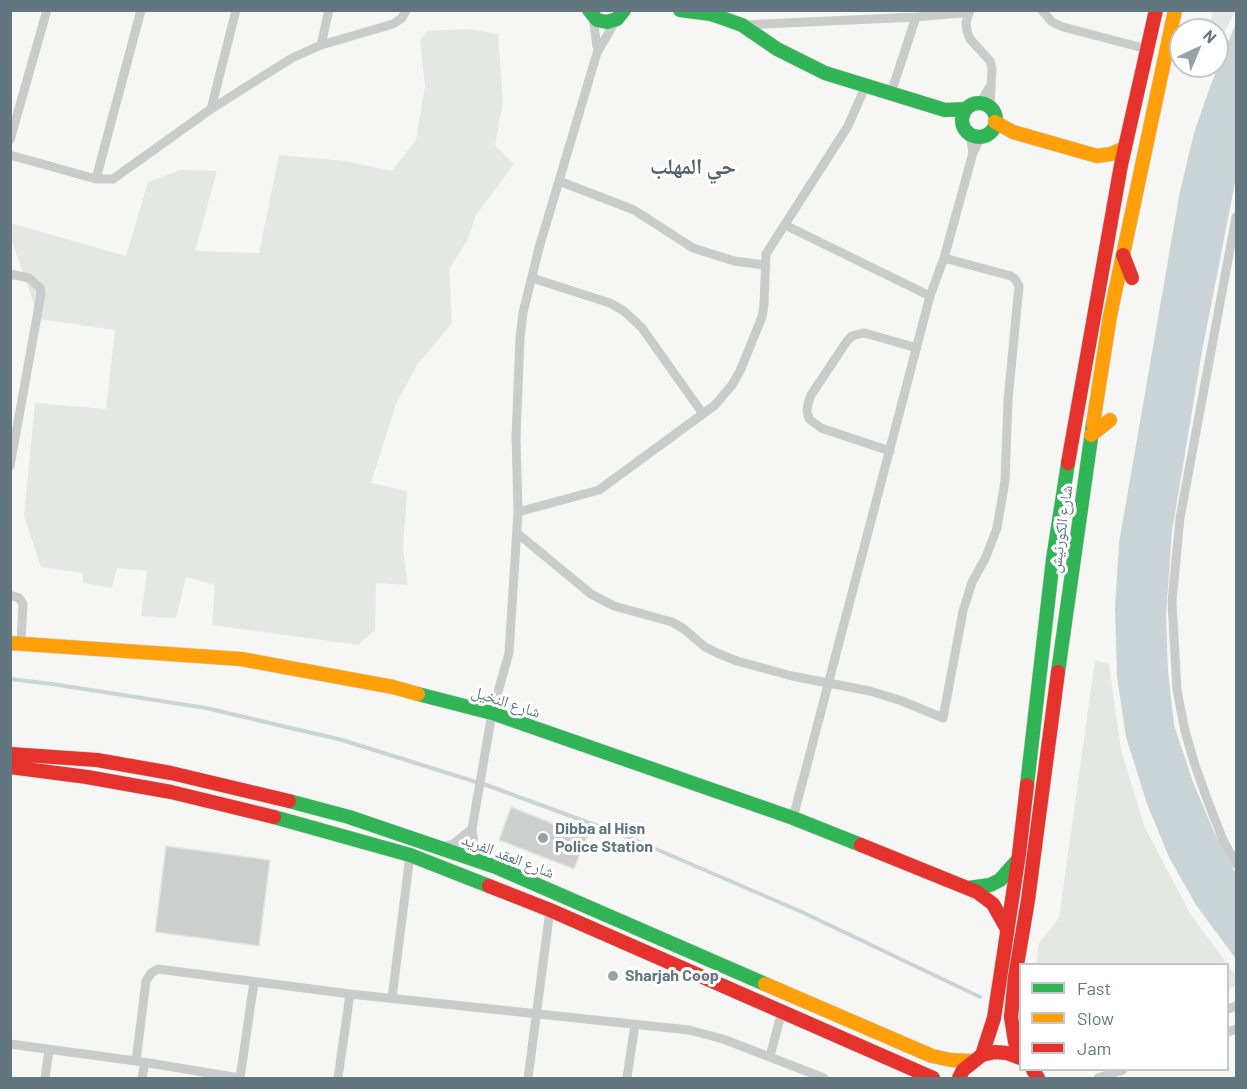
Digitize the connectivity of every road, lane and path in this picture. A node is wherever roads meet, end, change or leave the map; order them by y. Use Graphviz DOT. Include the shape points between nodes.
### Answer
graph roads {
  1 [pos="47,10"];
  2 [pos="141,10"];
  3 [pos="236,10"];
  4 [pos="329,10"];
  5 [pos="406,10"];
  6 [pos="680,10"];
  7 [pos="1042,10"];
  8 [pos="1156,10"];
  9 [pos="1175,10"];
  10 [pos="711,12"];
  11 [pos="966,12"];
  12 [pos="590,13"];
  13 [pos="623,14"];
  14 [pos="901,14"];
  15 [pos="916,17"];
  16 [pos="742,25"];
  17 [pos="1149,44"];
  18 [pos="321,45"];
  19 [pos="597,53"];
  20 [pos="1161,70"];
  21 [pos="866,85"];
  22 [pos="891,93"];
  23 [pos="985,105"];
  24 [pos="211,109"];
  25 [pos="945,110"];
  26 [pos="965,110"];
  27 [pos="980,130"];
  28 [pos="10,140"];
  29 [pos="1125,148"];
  30 [pos="10,155"];
  31 [pos="1096,156"];
  32 [pos="96,179"];
  33 [pos="1118,180"];
  34 [pos="559,181"];
  35 [pos="1236,217"];
  36 [pos="785,225"];
  37 [pos="1123,254"];
  38 [pos="944,258"];
  39 [pos="765,265"];
  40 [pos="10,274"];
  41 [pos="532,278"];
  42 [pos="1132,278"];
  43 [pos="930,297"];
  44 [pos="917,348"];
  45 [pos="703,414"];
  46 [pos="1110,420"];
  47 [pos="1091,435"];
  48 [pos="890,452"];
  49 [pos="10,466"];
  50 [pos="518,512"];
  51 [pos="517,533"];
  52 [pos="10,595"];
  53 [pos="16,643"];
  54 [pos="829,684"];
  55 [pos="492,713"];
  56 [pos="10,754"];
  57 [pos="10,767"];
  58 [pos="793,818"];
  59 [pos="472,830"];
  60 [pos="433,845"];
  61 [pos="1019,854"];
  62 [pos="410,855"];
  63 [pos="1236,864"];
  64 [pos="496,867"];
  65 [pos="968,888"];
  66 [pos="550,910"];
  67 [pos="1008,930"];
  68 [pos="1015,977"];
  69 [pos="254,982"];
  70 [pos="350,994"];
  71 [pos="392,998"];
  72 [pos="1019,1003"];
  73 [pos="782,1011"];
  74 [pos="537,1014"];
  75 [pos="634,1024"];
  76 [pos="10,1044"];
  77 [pos="49,1050"];
  78 [pos="1019,1054"];
  79 [pos="770,1056"];
  80 [pos="1019,1057"];
  81 [pos="977,1058"];
  82 [pos="140,1062"];
  83 [pos="1120,1071"];
  84 [pos="45,1078"];
  85 [pos="142,1078"];
  86 [pos="338,1078"];
  87 [pos="528,1078"];
  88 [pos="627,1078"];
  89 [pos="824,1078"];
  90 [pos="933,1078"];
  91 [pos="959,1078"];
  92 [pos="1098,1078"];
  1 -- 28 [label="street"];
  2 -- 32 [label="street"];
  3 -- 24 [label="street"];
  4 -- 18 [label="street"];
  5 -- 18 [label="street" via="393,24"];
  6 -- 10 [label="main road"];
  7 -- 17 [label="street" via="1052,22 1063,27"];
  8 -- 17 [label="main road, شارع الكورنيش"];
  9 -- 20 [label="main road, شارع الكورنيش"];
  10 -- 16 [label="main road"];
  11 -- 15 [label="street"];
  11 -- 23 [label="street" via="970,39 992,68"];
  12 -- 13 [label="main road" via="607,22"];
  12 -- 19 [label="street"];
  13 -- 19 [label="street"];
  14 -- 15 [label="street"];
  14 -- 16 [label="street"];
  15 -- 22 [label="street"];
  16 -- 21 [label="main road" via="777,49 825,73"];
  17 -- 20 [label="main road" via="1156,37 1161,41"];
  17 -- 29 [label="main road, شارع الكورنيش"];
  18 -- 24 [label="street" via="292,58"];
  19 -- 34 [label="street"];
  20 -- 37 [label="main road, شارع الكورنيش"];
  21 -- 22 [label="main road"];
  21 -- 36 [label="street" via="848,126"];
  22 -- 25 [label="main road"];
  23 -- 26 [label="main road" via="974,103"];
  23 -- 27 [label="main road" via="993,111"];
  24 -- 32 [label="street" via="113,179"];
  25 -- 26 [label="main road"];
  25 -- 27 [label="main road"];
  26 -- 27 [label="main road" via="963,115"];
  27 -- 31 [label="main road" via="1013,132"];
  27 -- 38 [label="street"];
  29 -- 31 [label="main road"];
  29 -- 33 [label="main road, شارع الكورنيش"];
  30 -- 32 [label="street"];
  31 -- 33 [label="main road"];
  33 -- 61 [label="main road, شارع الكورنيش" via="1053,559"];
  34 -- 39 [label="street" via="634,210 693,248 734,261"];
  34 -- 41 [label="street"];
  35 -- 63 [label="street" via="1180,518 1172,602 1177,690 1185,731 1207,799"];
  36 -- 39 [label="street" via="766,254"];
  36 -- 43 [label="street"];
  37 -- 42 [label="main road"];
  37 -- 47 [label="main road, شارع الكورنيش"];
  38 -- 43 [label="street"];
  38 -- 54 [label="street" via="1011,276 1018,283 1005,481 997,528 963,611 943,718 902,701"];
  39 -- 45 [label="street" via="762,316 740,371 732,386"];
  40 -- 49 [label="street" via="29,278 41,294"];
  41 -- 45 [label="street" via="624,311 642,328"];
  41 -- 50 [label="street" via="520,338"];
  43 -- 44 [label="street"];
  44 -- 48 [label="street"];
  44 -- 48 [label="street" via="863,333 852,336 808,404 809,419 821,428"];
  45 -- 50 [label="street" via="599,490"];
  46 -- 47 [label="main road"];
  47 -- 68 [label="main road, شارع الكورنيش"];
  48 -- 54 [label="street"];
  50 -- 51 [label="street"];
  51 -- 54 [label="street" via="603,601 672,622 705,647 737,661"];
  51 -- 55 [label="street" via="509,653"];
  52 -- 53 [label="street" via="23,604"];
  53 -- 55 [label="main road, شارع النخيل" via="241,659 393,687"];
  54 -- 58 [label="street"];
  55 -- 58 [label="main road, شارع النخيل"];
  55 -- 59 [label="street"];
  56 -- 60 [label="main road, شارع العقد الفريد" via="97,760 181,776 349,817"];
  57 -- 62 [label="main road" via="171,792"];
  58 -- 65 [label="main road, شارع النخيل"];
  59 -- 60 [label="street" via="453,844"];
  59 -- 64 [label="street" via="474,845"];
  60 -- 64 [label="main road, شارع العقد الفريد"];
  61 -- 65 [label="main road" via="1000,880"];
  61 -- 67 [label="main road, شارع الكورنيش"];
  62 -- 66 [label="main road"];
  62 -- 71 [label="street"];
  64 -- 81 [label="main road, شارع العقد الفريد" via="932,1056 951,1060"];
  65 -- 67 [label="main road, شارع النخيل" via="993,904"];
  66 -- 73 [label="main road"];
  66 -- 74 [label="street"];
  67 -- 81 [label="main road, شارع الكورنيش" via="994,1018"];
  68 -- 72 [label="main road"];
  68 -- 78 [label="main road, شارع الكورنيش" via="1011,1017"];
  69 -- 70 [label="street"];
  69 -- 82 [label="street" via="162,969 151,973 146,981"];
  69 -- 82 [label="street" via="240,1078"];
  70 -- 71 [label="street"];
  70 -- 86 [label="street"];
  71 -- 74 [label="street"];
  73 -- 79 [label="street"];
  73 -- 90 [label="main road"];
  74 -- 75 [label="street"];
  74 -- 87 [label="street"];
  75 -- 79 [label="street" via="701,1033"];
  75 -- 88 [label="street"];
  76 -- 77 [label="street"];
  77 -- 82 [label="street"];
  77 -- 84 [label="street"];
  79 -- 89 [label="street"];
  80 -- 81 [label="main road, شارع العقد الفريد" via="994,1052"];
  81 -- 91 [label="main road, شارع الكورنيش"];
  82 -- 85 [label="street"];
  83 -- 92 [label="street"];
}
